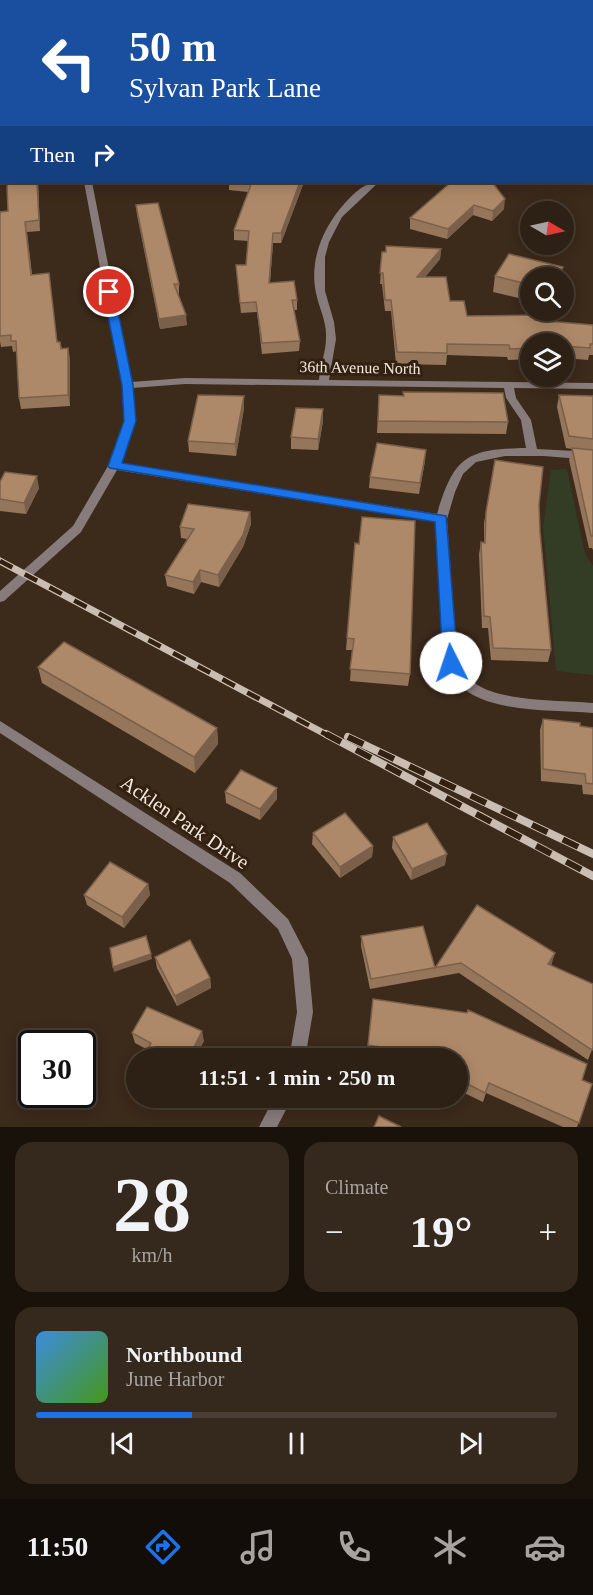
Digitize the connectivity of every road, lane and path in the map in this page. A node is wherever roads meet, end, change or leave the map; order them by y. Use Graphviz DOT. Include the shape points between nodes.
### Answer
graph roads {
  1 [pos="88,183"];
  2 [pos="374,183"];
  3 [pos="324,382"];
  4 [pos="508,384"];
  5 [pos="128,385"];
  6 [pos="593,386"];
  7 [pos="532,453"];
  8 [pos="593,456"];
  9 [pos="114,466"];
  10 [pos="441,519"];
  11 [pos="0,598"];
  12 [pos="593,708"];
  13 [pos="0,726"];
  14 [pos="299,1048"];
  15 [pos="278,1108"];
  16 [pos="268,1127"];
  1 -- 5 [label="street"];
  2 -- 3 [label="street" via="339,212 321,255 320,291 332,330"];
  3 -- 4 [label="street, 36th Avenue North"];
  3 -- 5 [label="street, 36th Avenue North" via="185,381"];
  4 -- 6 [label="street, 36th Avenue North"];
  4 -- 7 [label="street" via="511,398 526,420"];
  5 -- 9 [label="street" via="130,421"];
  7 -- 8 [label="street"];
  7 -- 10 [label="street" via="475,457 462,468"];
  9 -- 10 [label="street"];
  9 -- 11 [label="street" via="77,530"];
  10 -- 12 [label="street" via="451,663 461,679 496,698"];
  13 -- 14 [label="street, Acklen Park Drive" via="235,878 283,924 300,958 305,1012"];
  15 -- 16 [label="street"];
}
